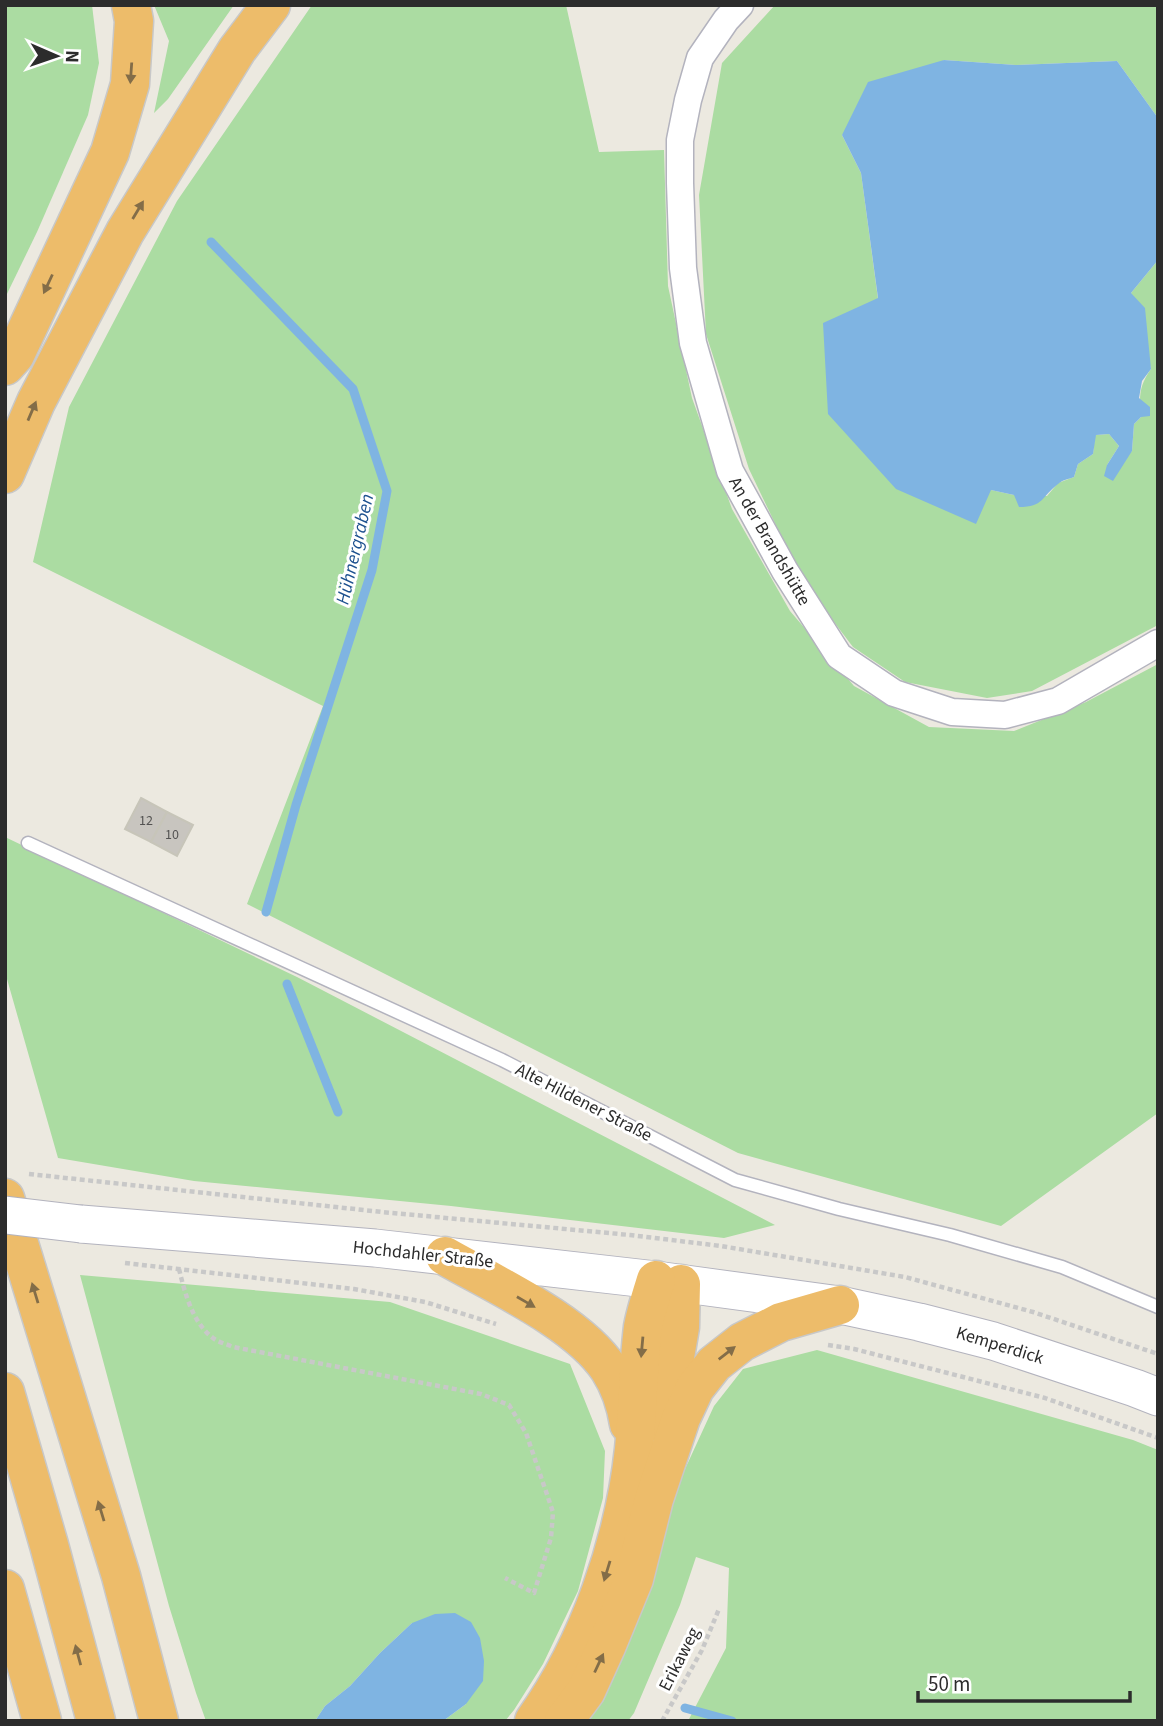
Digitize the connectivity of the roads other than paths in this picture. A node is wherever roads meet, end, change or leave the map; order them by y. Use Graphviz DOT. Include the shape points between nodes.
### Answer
graph roads {
  1 [pos="131,5"];
  2 [pos="271,5"];
  3 [pos="740,5"];
  4 [pos="5,366"];
  5 [pos="5,474"];
  6 [pos="1158,643"];
  7 [pos="28,843"];
  8 [pos="12,1185"];
  9 [pos="5,1215"];
  10 [pos="445,1256"];
  11 [pos="668,1282"];
  12 [pos="839,1305"];
  13 [pos="1158,1307"];
  14 [pos="5,1392"];
  15 [pos="1158,1398"];
  16 [pos="634,1451"];
  17 [pos="654,1499"];
  18 [pos="5,1589"];
  19 [pos="141,1647"];
  20 [pos="42,1721"];
  21 [pos="96,1721"];
  22 [pos="159,1721"];
  23 [pos="179,1721"];
  24 [pos="534,1721"];
  25 [pos="564,1721"];
  1 -- 4 [label="highway, one-way" via="130,85 110,152 15,355"];
  5 -- 2 [label="highway, one-way" via="36,402 125,232 236,50"];
  3 -- 6 [label="street, An der Brandshütte" via="700,58 680,140 683,268 692,343 730,471 839,656 894,693 952,712 1005,715 1058,701"];
  7 -- 13 [label="lane, Alte Hildener Straße" via="502,1060 735,1180 1062,1267"];
  19 -- 8 [label="highway, one-way"];
  9 -- 10 [label="main road, Hochdahler Straße, bridge"];
  10 -- 11 [label="main road, Hochdahler Straße"];
  10 -- 16 [label="highway, one-way" via="544,1312 583,1340 609,1368 625,1400"];
  11 -- 12 [label="main road, Hochdahler Straße"];
  11 -- 16 [label="highway, one-way" via="643,1325"];
  11 -- 17 [label="highway" via="680,1327"];
  12 -- 15 [label="main road, Kemperdick" via="993,1341"];
  17 -- 12 [label="highway, one-way" via="681,1418 695,1388 714,1364 742,1342 781,1322"];
  21 -- 14 [label="highway, one-way"];
  16 -- 24 [label="highway, one-way" via="599,1598 580,1644"];
  25 -- 17 [label="highway, one-way" via="586,1691 634,1579"];
  18 -- 20 [label="highway"];
  19 -- 22 [label="highway"];
  19 -- 23 [label="highway"];
}
